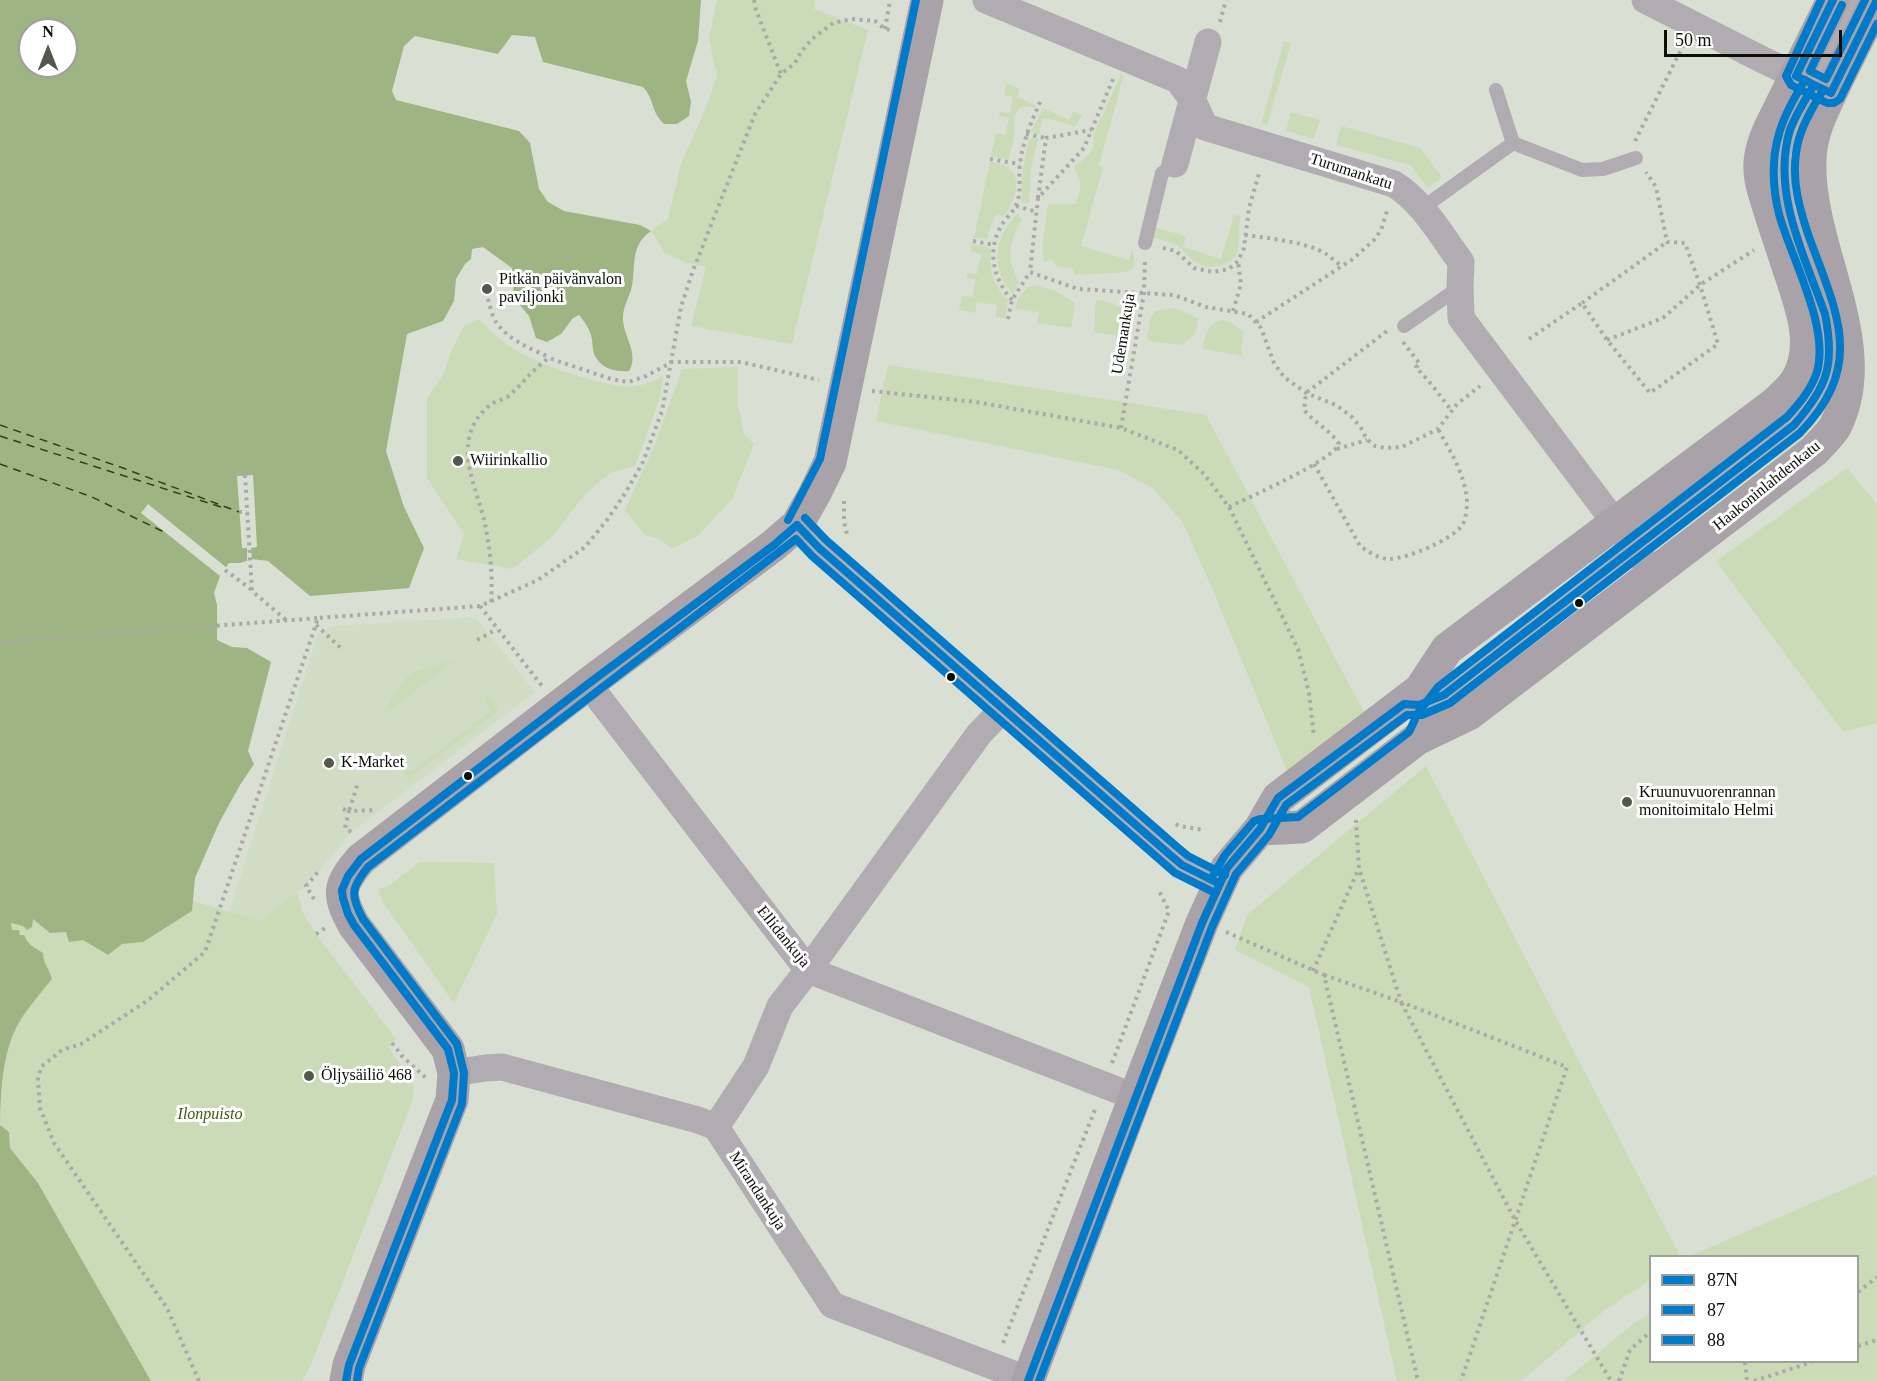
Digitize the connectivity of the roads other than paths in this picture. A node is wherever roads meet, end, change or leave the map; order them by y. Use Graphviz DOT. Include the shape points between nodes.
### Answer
graph roads {
  1 [pos="927,0"];
  2 [pos="987,0"];
  3 [pos="1645,0"];
  4 [pos="1833,0"];
  5 [pos="1855,0"];
  6 [pos="1877,0"];
  7 [pos="1208,42"];
  8 [pos="1814,84"];
  9 [pos="1496,90"];
  10 [pos="1193,101"];
  11 [pos="1512,142"];
  12 [pos="1636,158"];
  13 [pos="1175,165"];
  14 [pos="1422,209"];
  15 [pos="1145,243"];
  16 [pos="1460,286"];
  17 [pos="1397,327"];
  18 [pos="797,525"];
  19 [pos="1634,548"];
  20 [pos="588,684"];
  21 [pos="1444,695"];
  22 [pos="1404,704"];
  23 [pos="1003,709"];
  24 [pos="1416,739"];
  25 [pos="1260,829"];
  26 [pos="1220,884"];
  27 [pos="808,970"];
  28 [pos="442,1078"];
  29 [pos="1135,1096"];
  30 [pos="716,1127"];
  31 [pos="1029,1380"];
  32 [pos="346,1381"];
  1 -- 18 [label="street" via="865,390"];
  2 -- 10 [label="street, Turumankatu" via="1178,80"];
  3 -- 8 [label="street"];
  4 -- 8 [label="street, Haakoninlahdenkatu"];
  5 -- 8 [label="lane, Haakoninlahdenkatu"];
  6 -- 8 [label="street, Haakoninlahdenkatu"];
  7 -- 10 [label="street"];
  8 -- 19 [label="street, Haakoninlahdenkatu" via="1762,146 1759,165 1803,313 1803,367 1787,393"];
  8 -- 19 [label="street, Haakoninlahdenkatu" via="1812,199 1854,344 1850,397 1836,426 1814,451 1703,537"];
  9 -- 11 [label="lane"];
  10 -- 13 [label="street"];
  10 -- 14 [label="street, Turumankatu" via="1205,127 1394,184"];
  11 -- 12 [label="lane" via="1582,170 1603,169"];
  11 -- 14 [label="lane"];
  13 -- 15 [label="lane" via="1162,173"];
  14 -- 16 [label="street, Turumankatu" via="1461,262"];
  16 -- 17 [label="lane"];
  16 -- 19 [label="street, Turumankatu" via="1461,318"];
  18 -- 20 [label="street"];
  18 -- 23 [label="street"];
  19 -- 21 [label="lane, Haakoninlahdenkatu"];
  19 -- 22 [label="street, Haakoninlahdenkatu" via="1447,650 1420,690"];
  19 -- 24 [label="street, Haakoninlahdenkatu" via="1629,593 1469,714"];
  20 -- 27 [label="street, Ellidankuja"];
  20 -- 28 [label="street" via="361,859 347,876 342,890 344,908 448,1049"];
  21 -- 22 [label="lane, Haakoninlahdenkatu" via="1419,705"];
  21 -- 24 [label="lane, Haakoninlahdenkatu"];
  22 -- 25 [label="street, Haakoninlahdenkatu" via="1278,798"];
  23 -- 26 [label="street" via="1182,865"];
  23 -- 27 [label="street" via="979,734"];
  24 -- 25 [label="street, Haakoninlahdenkatu" via="1302,827"];
  25 -- 26 [label="street, Haakoninlahdenkatu" via="1227,868"];
  26 -- 29 [label="street, Haakoninlahdenkatu"];
  27 -- 29 [label="street, Ellidankuja"];
  27 -- 30 [label="street" via="780,1006 756,1066"];
  28 -- 30 [label="street" via="502,1067"];
  28 -- 32 [label="street" via="452,1100"];
  29 -- 31 [label="street, Haakoninlahdenkatu"];
  30 -- 31 [label="street, Mirandankuja" via="832,1305"];
}
